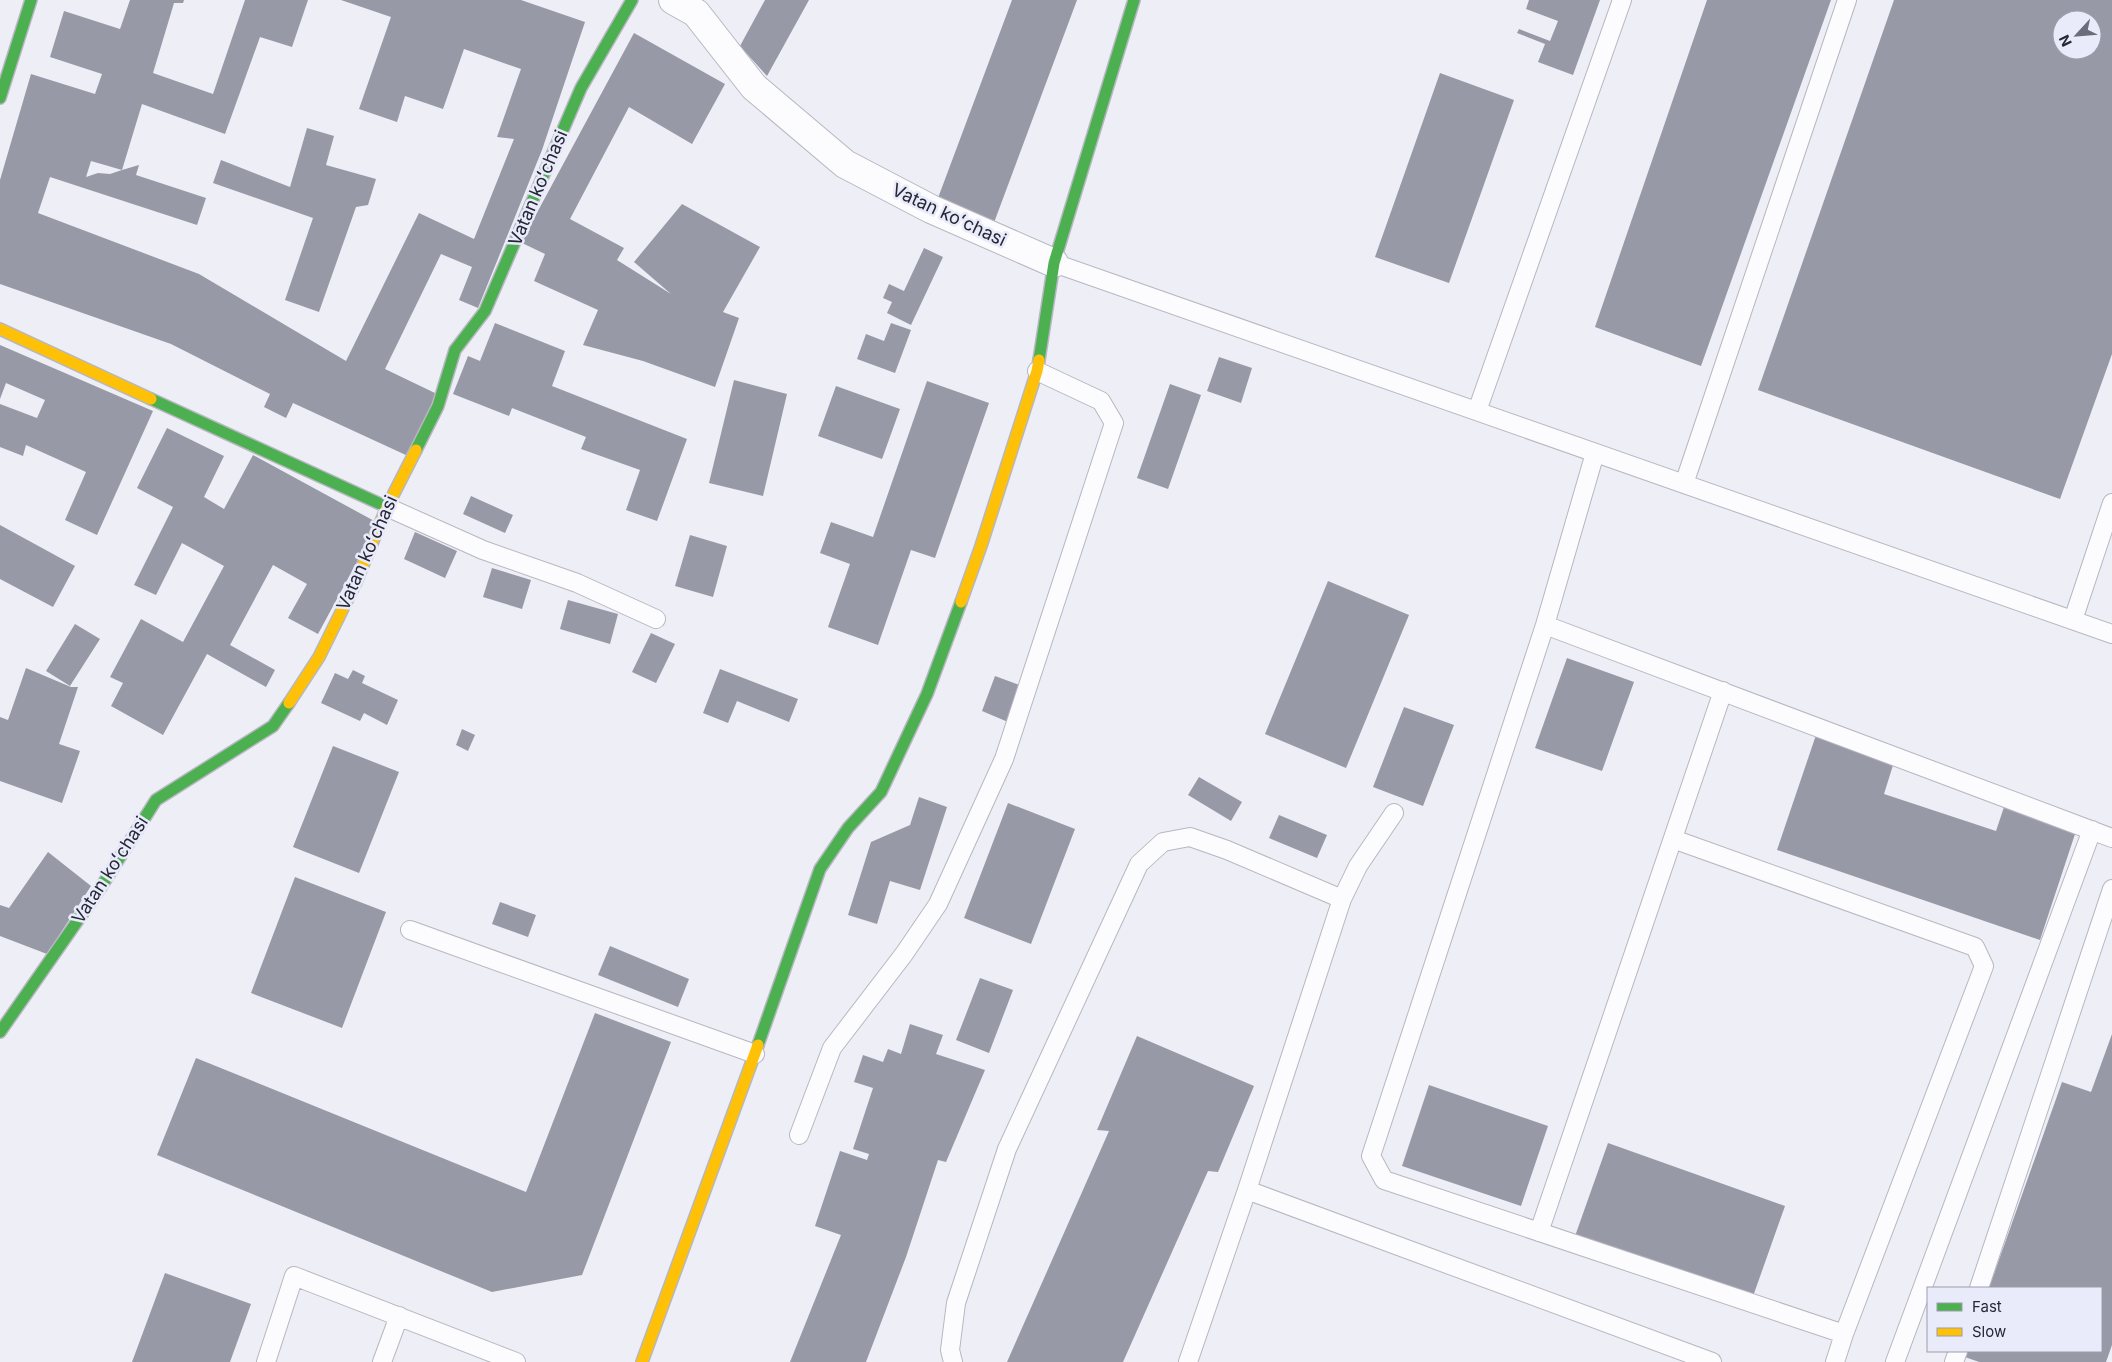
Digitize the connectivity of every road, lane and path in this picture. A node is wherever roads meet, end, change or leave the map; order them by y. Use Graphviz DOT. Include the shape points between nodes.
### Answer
graph roads {
  1 [pos="31,0"];
  2 [pos="632,0"];
  3 [pos="673,0"];
  4 [pos="1134,0"];
  5 [pos="1622,0"];
  6 [pos="1847,0"];
  7 [pos="0,98"];
  8 [pos="1054,263"];
  9 [pos="0,329"];
  10 [pos="1037,371"];
  11 [pos="1477,412"];
  12 [pos="1595,453"];
  13 [pos="1684,484"];
  14 [pos="2112,503"];
  15 [pos="388,507"];
  16 [pos="656,619"];
  17 [pos="2073,620"];
  18 [pos="1545,624"];
  19 [pos="2112,634"];
  20 [pos="1723,691"];
  21 [pos="1394,813"];
  22 [pos="2092,830"];
  23 [pos="2112,838"];
  24 [pos="1673,839"];
  25 [pos="2112,889"];
  26 [pos="1342,899"];
  27 [pos="410,930"];
  28 [pos="0,1032"];
  29 [pos="755,1054"];
  30 [pos="799,1135"];
  31 [pos="1247,1190"];
  32 [pos="1538,1232"];
  33 [pos="1979,1287"];
  34 [pos="398,1316"];
  35 [pos="1844,1334"];
  36 [pos="266,1362"];
  37 [pos="382,1362"];
  38 [pos="516,1362"];
  39 [pos="642,1362"];
  40 [pos="953,1362"];
  41 [pos="1188,1362"];
  42 [pos="1712,1362"];
  43 [pos="1835,1362"];
  44 [pos="1895,1362"];
  1 -- 7 [label="street"];
  2 -- 15 [label="street, Vatan koʻchasi" via="581,88 486,311 455,350 438,406"];
  3 -- 8 [label="street, Vatan koʻchasi" via="696,13 754,87 845,164 931,209"];
  4 -- 8 [label="street"];
  5 -- 11 [label="lane"];
  6 -- 13 [label="lane"];
  8 -- 10 [label="street"];
  8 -- 11 [label="lane"];
  9 -- 15 [label="street"];
  10 -- 29 [label="street" via="981,546 927,694 881,792 848,828 820,869"];
  10 -- 30 [label="lane" via="1101,401 1114,423 1004,759 938,904 832,1048"];
  11 -- 12 [label="lane"];
  12 -- 13 [label="lane"];
  12 -- 18 [label="lane"];
  13 -- 17 [label="lane"];
  14 -- 17 [label="lane"];
  15 -- 16 [label="lane" via="482,550 577,583"];
  15 -- 28 [label="street, Vatan koʻchasi" via="319,657 273,726 156,800 101,888"];
  17 -- 19 [label="lane"];
  18 -- 20 [label="lane"];
  18 -- 32 [label="lane" via="1371,1156 1384,1180"];
  20 -- 22 [label="lane"];
  20 -- 24 [label="lane"];
  21 -- 26 [label="lane" via="1358,866"];
  22 -- 23 [label="lane"];
  22 -- 44 [label="lane"];
  24 -- 32 [label="lane"];
  24 -- 35 [label="lane" via="1975,947 1984,966"];
  25 -- 33 [label="lane"];
  26 -- 31 [label="lane"];
  26 -- 40 [label="lane" via="1190,836 1163,842 1138,864 1007,1149 956,1303 950,1350"];
  27 -- 29 [label="lane"];
  29 -- 39 [label="street"];
  31 -- 41 [label="lane"];
  31 -- 42 [label="lane"];
  32 -- 35 [label="lane"];
  34 -- 36 [label="lane" via="294,1276"];
  34 -- 37 [label="lane"];
  34 -- 38 [label="lane"];
  35 -- 43 [label="lane"];
}
